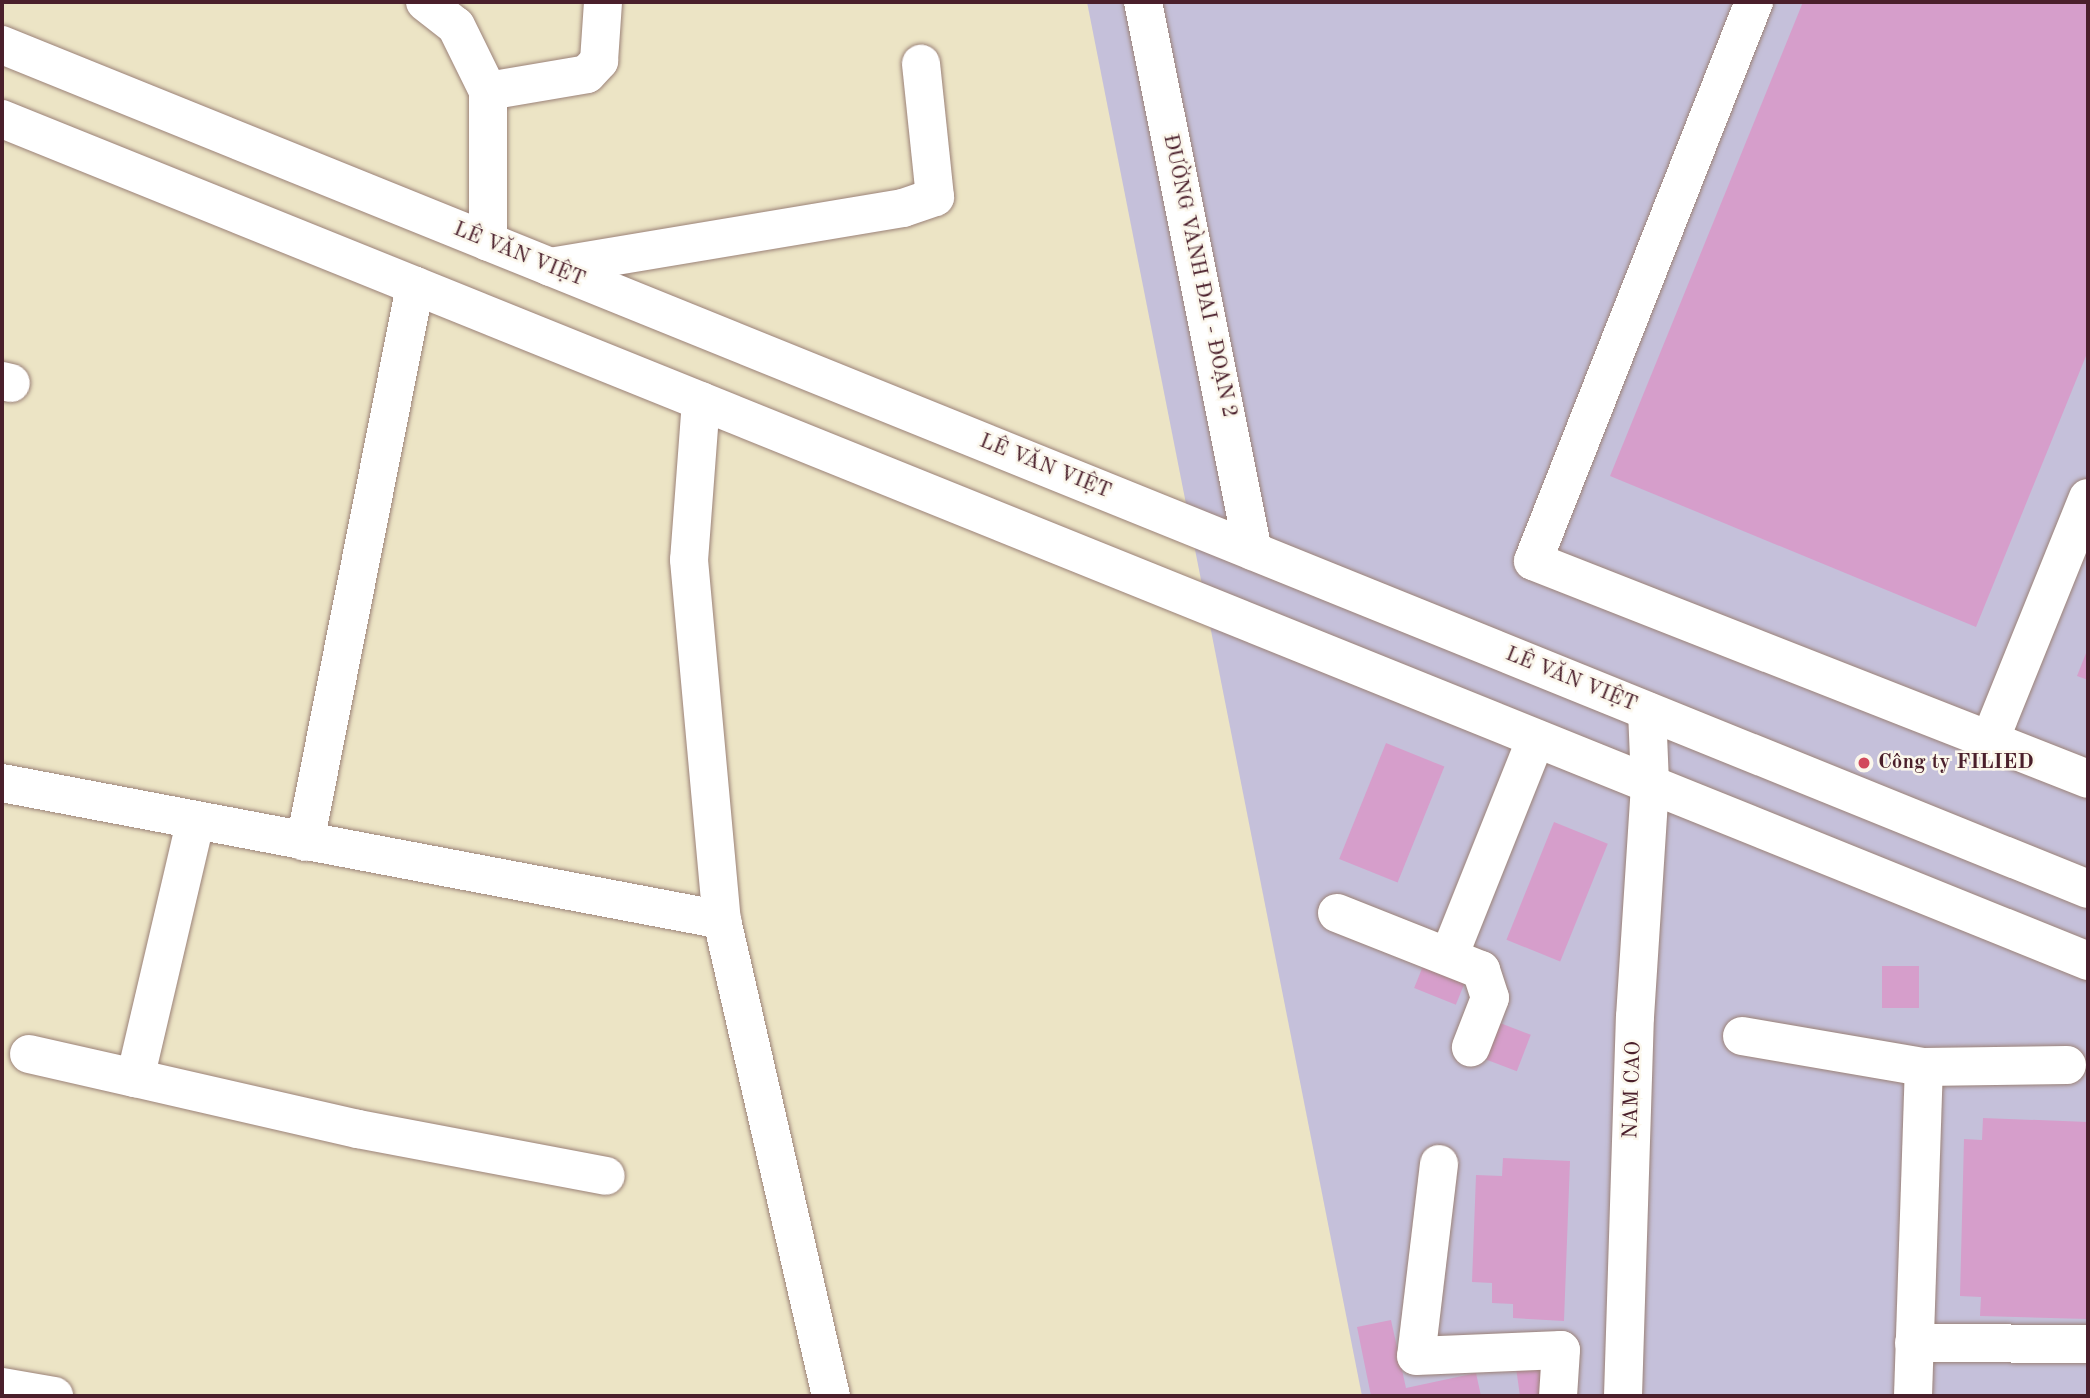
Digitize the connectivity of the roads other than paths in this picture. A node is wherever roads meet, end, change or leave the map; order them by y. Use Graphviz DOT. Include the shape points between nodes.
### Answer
graph roads {
  1 [pos="425,2"];
  2 [pos="603,2"];
  3 [pos="1143,2"];
  4 [pos="1754,2"];
  5 [pos="2,45"];
  6 [pos="921,64"];
  7 [pos="488,91"];
  8 [pos="2,119"];
  9 [pos="488,242"];
  10 [pos="550,267"];
  11 [pos="415,286"];
  12 [pos="701,401"];
  13 [pos="2088,498"];
  14 [pos="1253,551"];
  15 [pos="1647,710"];
  16 [pos="1536,738"];
  17 [pos="1990,740"];
  18 [pos="2088,779"];
  19 [pos="2,783"];
  20 [pos="1650,785"];
  21 [pos="195,822"];
  22 [pos="305,842"];
  23 [pos="2088,889"];
  24 [pos="1337,913"];
  25 [pos="722,920"];
  26 [pos="1449,956"];
  27 [pos="2088,961"];
  28 [pos="1742,1036"];
  29 [pos="1471,1047"];
  30 [pos="29,1054"];
  31 [pos="2067,1065"];
  32 [pos="1924,1067"];
  33 [pos="135,1078"];
  34 [pos="1440,1164"];
  35 [pos="606,1176"];
  36 [pos="1914,1343"];
  37 [pos="2088,1344"];
  38 [pos="2,1387"];
  39 [pos="54,1396"];
  40 [pos="831,1396"];
  41 [pos="1558,1396"];
  42 [pos="1623,1396"];
  43 [pos="1913,1396"];
  1 -- 7 [label="main road" via="456,26"];
  2 -- 7 [label="main road" via="599,61 587,74"];
  3 -- 14 [label="main road, ĐƯỜNG VÀNH ĐAI - ĐOẠN 2"];
  4 -- 17 [label="main road" via="1533,561"];
  5 -- 9 [label="main road, LÊ VĂN VIỆT"];
  6 -- 10 [label="main road" via="935,198 903,208"];
  7 -- 9 [label="main road"];
  8 -- 11 [label="main road"];
  9 -- 10 [label="main road, LÊ VĂN VIỆT"];
  10 -- 14 [label="main road, LÊ VĂN VIỆT"];
  11 -- 12 [label="main road"];
  11 -- 22 [label="main road"];
  12 -- 16 [label="main road"];
  12 -- 25 [label="main road" via="690,560"];
  13 -- 17 [label="main road"];
  14 -- 15 [label="main road, LÊ VĂN VIỆT"];
  15 -- 20 [label="main road, NAM CAO"];
  15 -- 23 [label="main road, LÊ VĂN VIỆT"];
  16 -- 20 [label="main road"];
  16 -- 26 [label="main road"];
  17 -- 18 [label="main road"];
  19 -- 21 [label="main road"];
  20 -- 27 [label="main road"];
  20 -- 42 [label="main road, NAM CAO" via="1635,1017"];
  21 -- 22 [label="main road"];
  21 -- 33 [label="main road"];
  22 -- 25 [label="main road"];
  24 -- 26 [label="main road"];
  25 -- 40 [label="main road"];
  26 -- 29 [label="main road" via="1481,970 1490,988"];
  28 -- 32 [label="main road"];
  30 -- 33 [label="main road"];
  31 -- 32 [label="main road"];
  32 -- 36 [label="main road"];
  33 -- 35 [label="main road" via="358,1129"];
  34 -- 41 [label="main road" via="1416,1356 1561,1350"];
  36 -- 37 [label="main road"];
  36 -- 43 [label="main road"];
  38 -- 39 [label="main road"];
}
